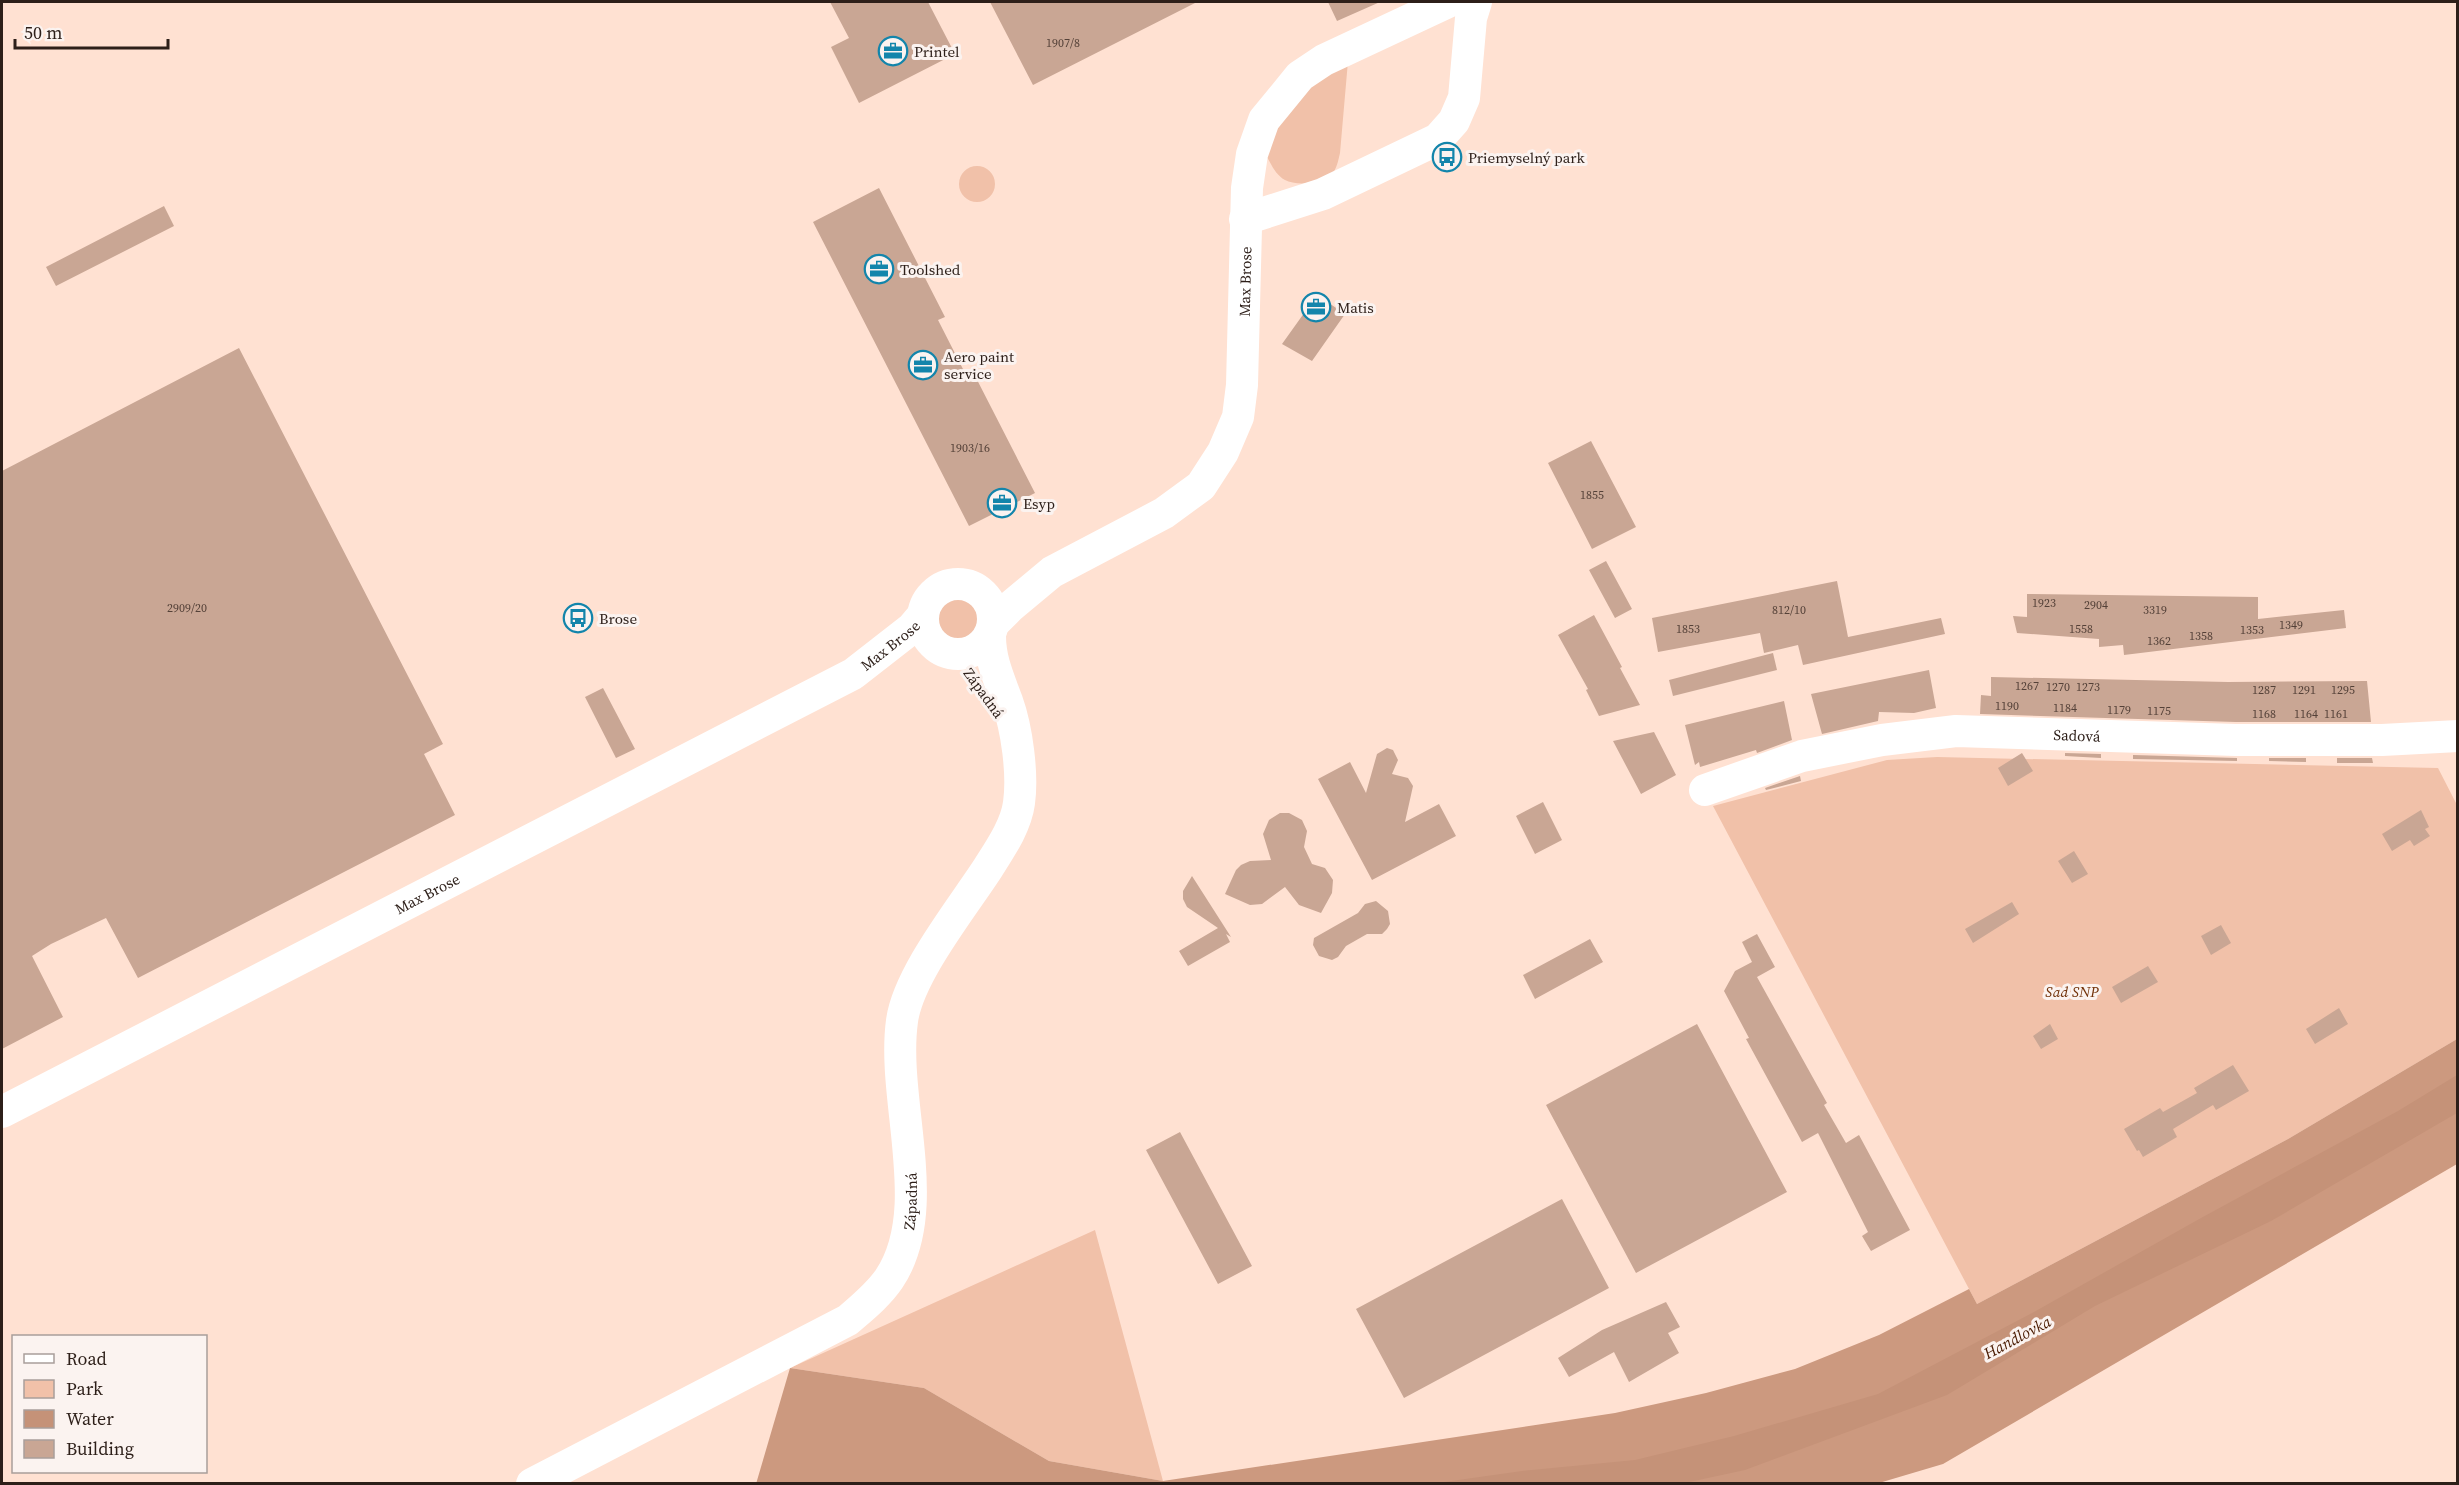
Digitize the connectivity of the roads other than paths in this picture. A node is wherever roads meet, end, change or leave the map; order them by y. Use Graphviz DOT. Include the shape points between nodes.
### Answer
graph roads {
  1 [pos="1448,2"];
  2 [pos="1476,2"];
  3 [pos="1245,219"];
  4 [pos="1052,572"];
  5 [pos="978,590"];
  6 [pos="923,615"];
  7 [pos="992,630"];
  8 [pos="945,651"];
  9 [pos="853,674"];
  10 [pos="1014,736"];
  11 [pos="2457,736"];
  12 [pos="1705,790"];
  13 [pos="2,1112"];
  14 [pos="532,1484"];
  1 -- 3 [label="street, Max Brose" via="1324,60 1300,76 1264,120 1252,154"];
  2 -- 3 [label="street" via="1464,98 1454,121 1438,139 1323,194"];
  3 -- 4 [label="street, Max Brose" via="1242,385 1238,417 1224,452 1201,486 1164,513"];
  4 -- 5 [label="street, Max Brose"];
  4 -- 7 [label="street, Max Brose" via="1010,607"];
  5 -- 6 [label="street, Max Brose" via="960,584 941,589 927,603"];
  5 -- 7 [label="street" via="991,604"];
  6 -- 8 [label="street, Max Brose" via="926,634"];
  6 -- 9 [label="street, Max Brose"];
  7 -- 8 [label="street, Max Brose" via="976,650 964,654"];
  7 -- 10 [label="street, Západná" via="990,652 1008,703"];
  8 -- 9 [label="street, Max Brose"];
  8 -- 10 [label="street, Západná" via="977,681"];
  9 -- 13 [label="street, Max Brose"];
  10 -- 14 [label="street, Západná" via="1022,771 1019,806 1003,845 907,998 900,1055 911,1193 909,1232 890,1278 848,1320"];
  11 -- 12 [label="street, Sadová" via="2236,740 1956,731 1802,756"];
}
